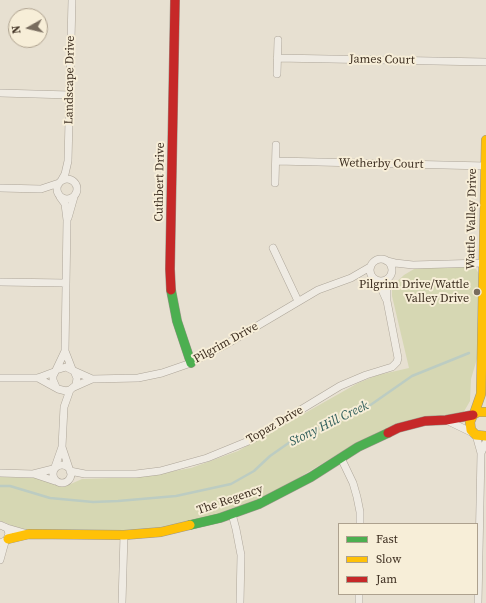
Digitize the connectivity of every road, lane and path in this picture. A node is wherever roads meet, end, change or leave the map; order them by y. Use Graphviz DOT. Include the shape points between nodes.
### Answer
graph roads {
  1 [pos="72,0"];
  2 [pos="175,0"];
  3 [pos="278,40"];
  4 [pos="277,58"];
  5 [pos="486,62"];
  6 [pos="276,74"];
  7 [pos="0,93"];
  8 [pos="70,95"];
  9 [pos="486,140"];
  10 [pos="276,145"];
  11 [pos="68,161"];
  12 [pos="276,161"];
  13 [pos="486,166"];
  14 [pos="60,182"];
  15 [pos="74,182"];
  16 [pos="275,183"];
  17 [pos="0,188"];
  18 [pos="41,189"];
  19 [pos="59,195"];
  20 [pos="74,197"];
  21 [pos="67,220"];
  22 [pos="272,248"];
  23 [pos="387,261"];
  24 [pos="483,263"];
  25 [pos="370,266"];
  26 [pos="413,266"];
  27 [pos="389,277"];
  28 [pos="351,278"];
  29 [pos="375,279"];
  30 [pos="0,282"];
  31 [pos="66,283"];
  32 [pos="298,301"];
  33 [pos="387,301"];
  34 [pos="65,351"];
  35 [pos="191,362"];
  36 [pos="73,370"];
  37 [pos="55,371"];
  38 [pos="0,378"];
  39 [pos="38,378"];
  40 [pos="92,379"];
  41 [pos="57,388"];
  42 [pos="72,389"];
  43 [pos="480,394"];
  44 [pos="64,407"];
  45 [pos="486,408"];
  46 [pos="486,412"];
  47 [pos="474,415"];
  48 [pos="446,420"];
  49 [pos="474,434"];
  50 [pos="486,436"];
  51 [pos="486,442"];
  52 [pos="62,447"];
  53 [pos="481,453"];
  54 [pos="341,458"];
  55 [pos="54,468"];
  56 [pos="70,469"];
  57 [pos="0,473"];
  58 [pos="33,474"];
  59 [pos="85,474"];
  60 [pos="55,481"];
  61 [pos="69,481"];
  62 [pos="232,514"];
  63 [pos="360,523"];
  64 [pos="4,526"];
  65 [pos="29,534"];
  66 [pos="124,536"];
  67 [pos="5,541"];
  68 [pos="0,560"];
  69 [pos="122,603"];
  70 [pos="240,603"];
  71 [pos="478,603"];
  1 -- 8 [label="street, Landscape Drive"];
  2 -- 35 [label="street, Cuthbert Drive" via="170,270 177,321"];
  3 -- 4 [label="street"];
  4 -- 5 [label="street, James Court"];
  4 -- 6 [label="street"];
  7 -- 8 [label="street"];
  8 -- 11 [label="street, Landscape Drive"];
  9 -- 13 [label="street, Wattle Valley Drive"];
  10 -- 12 [label="street"];
  11 -- 14 [label="street, Landscape Drive"];
  11 -- 15 [label="street, Landscape Drive"];
  12 -- 13 [label="street, Wetherby Court"];
  12 -- 16 [label="street"];
  13 -- 24 [label="street, Wattle Valley Drive"];
  14 -- 15 [label="street" via="66,179"];
  14 -- 18 [label="street"];
  14 -- 19 [label="street" via="57,187"];
  15 -- 20 [label="street" via="78,191"];
  17 -- 18 [label="street"];
  18 -- 19 [label="street"];
  19 -- 20 [label="street" via="69,199"];
  19 -- 21 [label="street" via="64,204"];
  20 -- 21 [label="street"];
  21 -- 31 [label="street"];
  22 -- 32 [label="street"];
  23 -- 25 [label="street" via="377,260"];
  23 -- 26 [label="street"];
  23 -- 27 [label="street" via="391,267"];
  24 -- 26 [label="street"];
  24 -- 43 [label="street, Wattle Valley Drive"];
  25 -- 28 [label="street, Pilgrim Drive"];
  25 -- 29 [label="street" via="370,274"];
  26 -- 27 [label="street"];
  27 -- 29 [label="street" via="381,282"];
  27 -- 33 [label="street, Topaz Drive"];
  28 -- 29 [label="street, Pilgrim Drive"];
  28 -- 32 [label="street, Pilgrim Drive" via="318,290"];
  29 -- 33 [label="street, Topaz Drive"];
  30 -- 31 [label="street"];
  31 -- 34 [label="street"];
  32 -- 35 [label="street, Pilgrim Drive" via="225,346"];
  33 -- 59 [label="street, Topaz Drive" via="398,354 397,362 392,367 340,386 251,440 219,454 189,464 136,474"];
  34 -- 36 [label="street"];
  34 -- 37 [label="street"];
  35 -- 40 [label="street, Pilgrim Drive" via="162,373 138,378"];
  36 -- 37 [label="street" via="66,367"];
  36 -- 40 [label="street, Pilgrim Drive"];
  36 -- 42 [label="street" via="77,378"];
  37 -- 39 [label="street"];
  37 -- 41 [label="street" via="53,380"];
  38 -- 39 [label="street"];
  39 -- 41 [label="street"];
  40 -- 42 [label="street, Pilgrim Drive"];
  41 -- 42 [label="street" via="62,391"];
  41 -- 44 [label="street"];
  42 -- 44 [label="street"];
  43 -- 45 [label="street, Wattle Valley Drive"];
  43 -- 47 [label="street, Wattle Valley Drive"];
  44 -- 52 [label="street"];
  46 -- 47 [label="street, The Regency"];
  47 -- 48 [label="street, The Regency"];
  47 -- 49 [label="street, Wattle Valley Drive" via="470,422"];
  48 -- 49 [label="street"];
  48 -- 54 [label="street, The Regency" via="398,428 376,437"];
  49 -- 50 [label="street"];
  49 -- 53 [label="street"];
  51 -- 53 [label="street"];
  52 -- 55 [label="street"];
  52 -- 56 [label="street"];
  53 -- 71 [label="street"];
  54 -- 62 [label="street, The Regency" via="283,492"];
  54 -- 63 [label="street" via="358,497"];
  55 -- 56 [label="street" via="60,465"];
  55 -- 58 [label="street"];
  55 -- 60 [label="street" via="52,475"];
  56 -- 59 [label="street, Topaz Drive"];
  56 -- 61 [label="street"];
  57 -- 58 [label="street"];
  58 -- 60 [label="street"];
  59 -- 61 [label="street, Topaz Drive"];
  60 -- 61 [label="street" via="63,484"];
  62 -- 66 [label="street, The Regency" via="161,532"];
  62 -- 70 [label="street" via="241,555"];
  64 -- 65 [label="street, The Regency"];
  64 -- 67 [label="street" via="9,533"];
  65 -- 66 [label="street, The Regency"];
  65 -- 67 [label="street, The Regency"];
  66 -- 69 [label="street"];
  67 -- 68 [label="street"];
}
